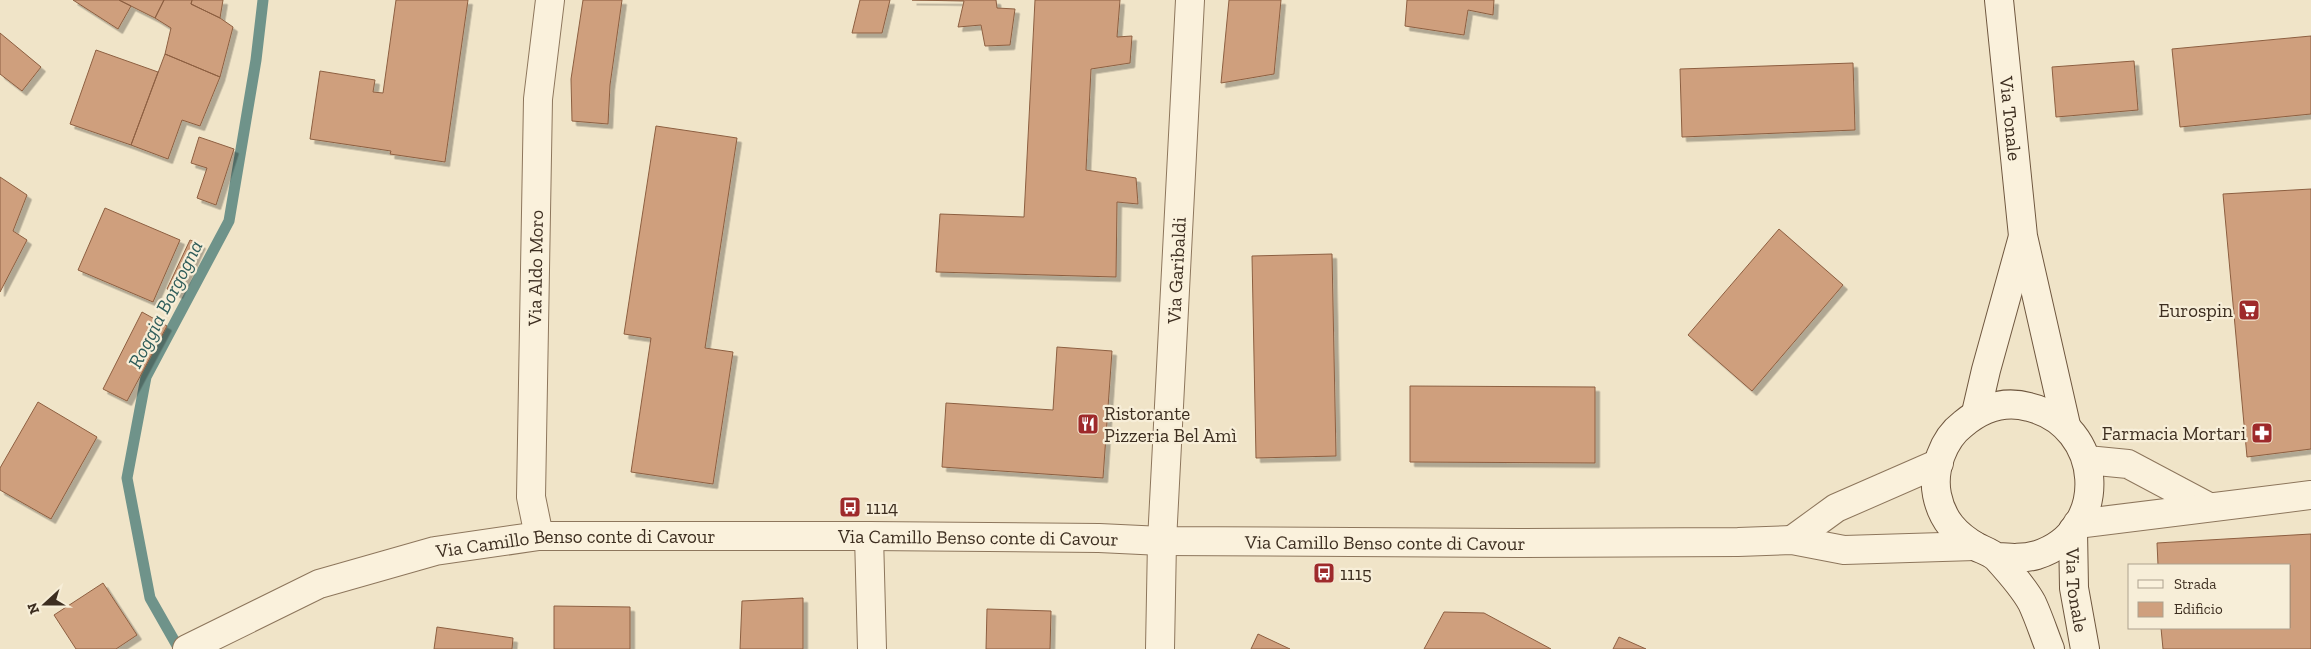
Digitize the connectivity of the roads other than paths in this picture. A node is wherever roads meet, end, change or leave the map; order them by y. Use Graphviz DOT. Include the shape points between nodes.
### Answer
graph roads {
  1 [pos="550,0"];
  2 [pos="1190,0"];
  3 [pos="1999,0"];
  4 [pos="2023,236"];
  5 [pos="1976,413"];
  6 [pos="2066,425"];
  7 [pos="2087,460"];
  8 [pos="1939,463"];
  9 [pos="2311,495"];
  10 [pos="2209,507"];
  11 [pos="2075,527"];
  12 [pos="539,536"];
  13 [pos="869,536"];
  14 [pos="1792,540"];
  15 [pos="1162,541"];
  16 [pos="1985,551"];
  17 [pos="187,649"];
  18 [pos="872,649"];
  19 [pos="1160,649"];
  20 [pos="2050,649"];
  21 [pos="2085,649"];
  1 -- 12 [label="street, Via Aldo Moro" via="538,99 531,498"];
  2 -- 15 [label="street, Via Garibaldi"];
  3 -- 4 [label="street, Via Tonale"];
  4 -- 5 [label="street, Via Tonale"];
  4 -- 6 [label="street, Via Tonale"];
  5 -- 6 [label="street, Via Tonale" via="1993,406 2020,404 2043,410"];
  5 -- 8 [label="street, Via Tonale" via="1955,430 1943,449"];
  6 -- 7 [label="street, Via Tonale" via="2075,435"];
  7 -- 10 [label="street" via="2128,464"];
  7 -- 11 [label="street, Via Tonale" via="2090,486 2086,507"];
  8 -- 14 [label="street" via="1836,508"];
  8 -- 16 [label="street, Via Tonale" via="1937,495 1946,520 1961,538"];
  9 -- 10 [label="street"];
  10 -- 11 [label="street"];
  11 -- 16 [label="street, Via Tonale" via="2062,541 2039,554 2022,558"];
  11 -- 21 [label="street, Via Tonale" via="2074,588"];
  12 -- 13 [label="street, Via Camillo Benso conte di Cavour"];
  12 -- 17 [label="street, Via Camillo Benso conte di Cavour" via="435,551 319,584"];
  13 -- 15 [label="street, Via Camillo Benso conte di Cavour"];
  13 -- 18 [label="street"];
  14 -- 15 [label="street, Via Camillo Benso conte di Cavour" via="1527,543"];
  14 -- 16 [label="street, Via Camillo Benso conte di Cavour" via="1844,550"];
  15 -- 19 [label="street, Via Garibaldi"];
  16 -- 20 [label="street, Via Tonale" via="2031,602"];
}
